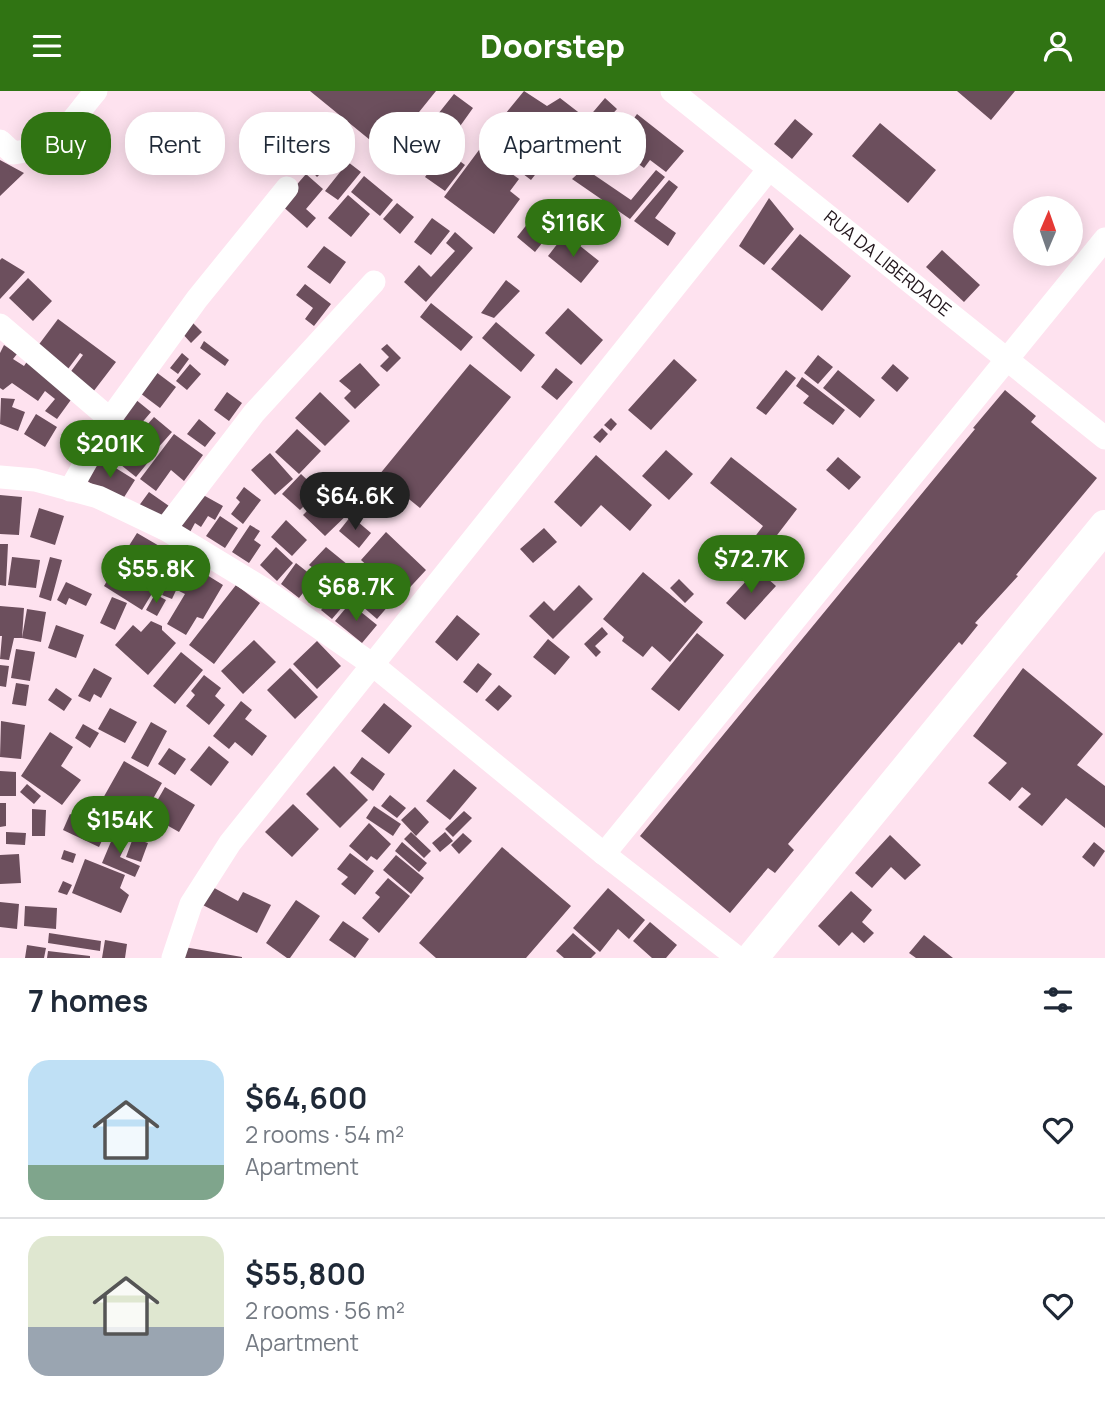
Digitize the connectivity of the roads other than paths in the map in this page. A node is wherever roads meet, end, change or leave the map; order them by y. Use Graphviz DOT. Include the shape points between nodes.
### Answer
graph roads {
  1 [pos="96,91"];
  2 [pos="672,91"];
  3 [pos="0,141"];
  4 [pos="769,169"];
  5 [pos="287,188"];
  6 [pos="1105,239"];
  7 [pos="374,282"];
  8 [pos="0,325"];
  9 [pos="1007,360"];
  10 [pos="110,419"];
  11 [pos="1105,438"];
  12 [pos="0,477"];
  13 [pos="70,489"];
  14 [pos="1105,526"];
  15 [pos="165,529"];
  16 [pos="373,664"];
  17 [pos="604,854"];
  18 [pos="173,958"];
  19 [pos="738,958"];
  20 [pos="752,958"];
  1 -- 3 [label="street" via="54,141 34,151 13,153"];
  2 -- 4 [label="street, RUA DA LIBERDADE"];
  4 -- 9 [label="street, RUA DA LIBERDADE"];
  4 -- 16 [label="street"];
  5 -- 10 [label="street" via="197,299"];
  6 -- 9 [label="street"];
  7 -- 15 [label="street" via="254,413"];
  8 -- 10 [label="street"];
  9 -- 11 [label="street, RUA DA LIBERDADE"];
  9 -- 17 [label="street"];
  10 -- 13 [label="street"];
  12 -- 13 [label="street"];
  13 -- 15 [label="street"];
  14 -- 20 [label="main road"];
  15 -- 16 [label="street"];
  16 -- 17 [label="street"];
  16 -- 18 [label="street" via="230,843 191,904"];
  17 -- 19 [label="street"];
}
